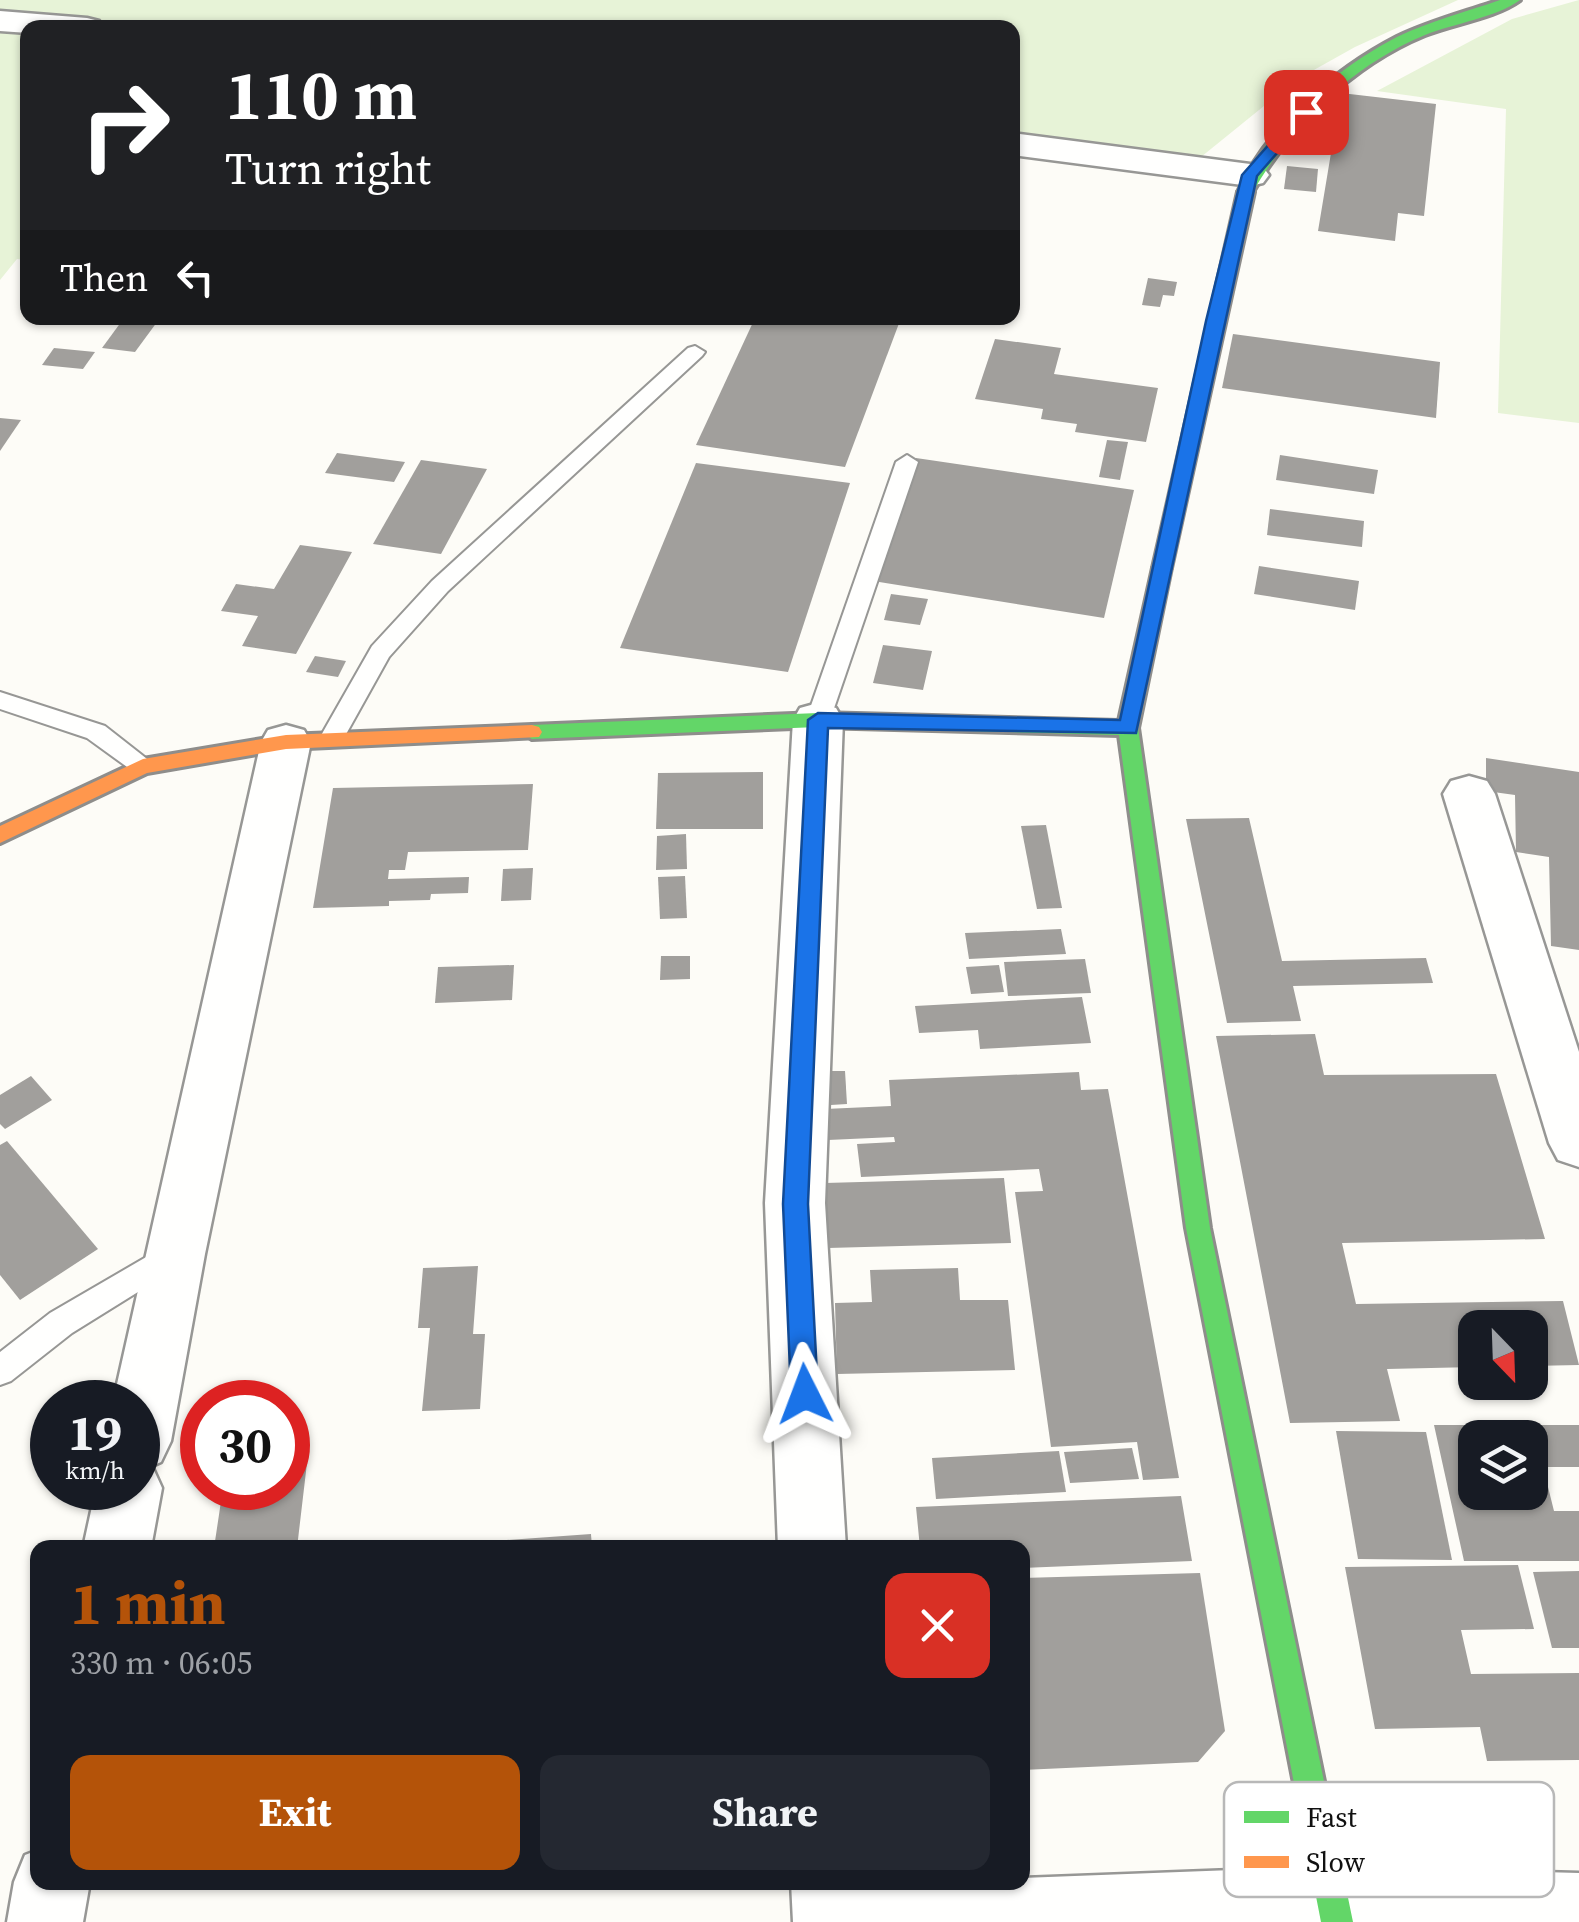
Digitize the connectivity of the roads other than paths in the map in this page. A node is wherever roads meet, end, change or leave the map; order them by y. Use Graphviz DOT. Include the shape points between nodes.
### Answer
graph roads {
  1 [pos="1513,0"];
  2 [pos="1020,145"];
  3 [pos="1250,175"];
  4 [pos="695,352"];
  5 [pos="906,462"];
  6 [pos="0,700"];
  7 [pos="818,720"];
  8 [pos="1128,728"];
  9 [pos="308,740"];
  10 [pos="143,766"];
  11 [pos="1469,794"];
  12 [pos="0,835"];
  13 [pos="1579,1143"];
  14 [pos="174,1254"];
  15 [pos="0,1371"];
  16 [pos="150,1380"];
  17 [pos="124,1510"];
  18 [pos="118,1540"];
  19 [pos="812,1540"];
  20 [pos="1309,1782"];
  21 [pos="50,1890"];
  22 [pos="829,1890"];
  23 [pos="1579,1911"];
  24 [pos="1335,1913"];
  25 [pos="44,1922"];
  26 [pos="831,1922"];
  27 [pos="872,1922"];
  1 -- 3 [label="street" via="1370,56 1277,140"];
  2 -- 3 [label="street"];
  3 -- 8 [label="street"];
  4 -- 9 [label="lane" via="440,586"];
  5 -- 7 [label="lane"];
  6 -- 10 [label="lane" via="96,732"];
  7 -- 8 [label="street"];
  7 -- 9 [label="street"];
  7 -- 19 [label="street" via="795,1204"];
  8 -- 20 [label="street" via="1198,1228"];
  9 -- 10 [label="street"];
  9 -- 14 [label="street"];
  10 -- 12 [label="street"];
  11 -- 13 [label="street"];
  14 -- 15 [label="lane" via="61,1323"];
  14 -- 16 [label="street"];
  17 -- 18 [label="street"];
  21 -- 25 [label="street"];
  22 -- 26 [label="street"];
  23 -- 24 [label="street"];
  24 -- 27 [label="street"];
}
